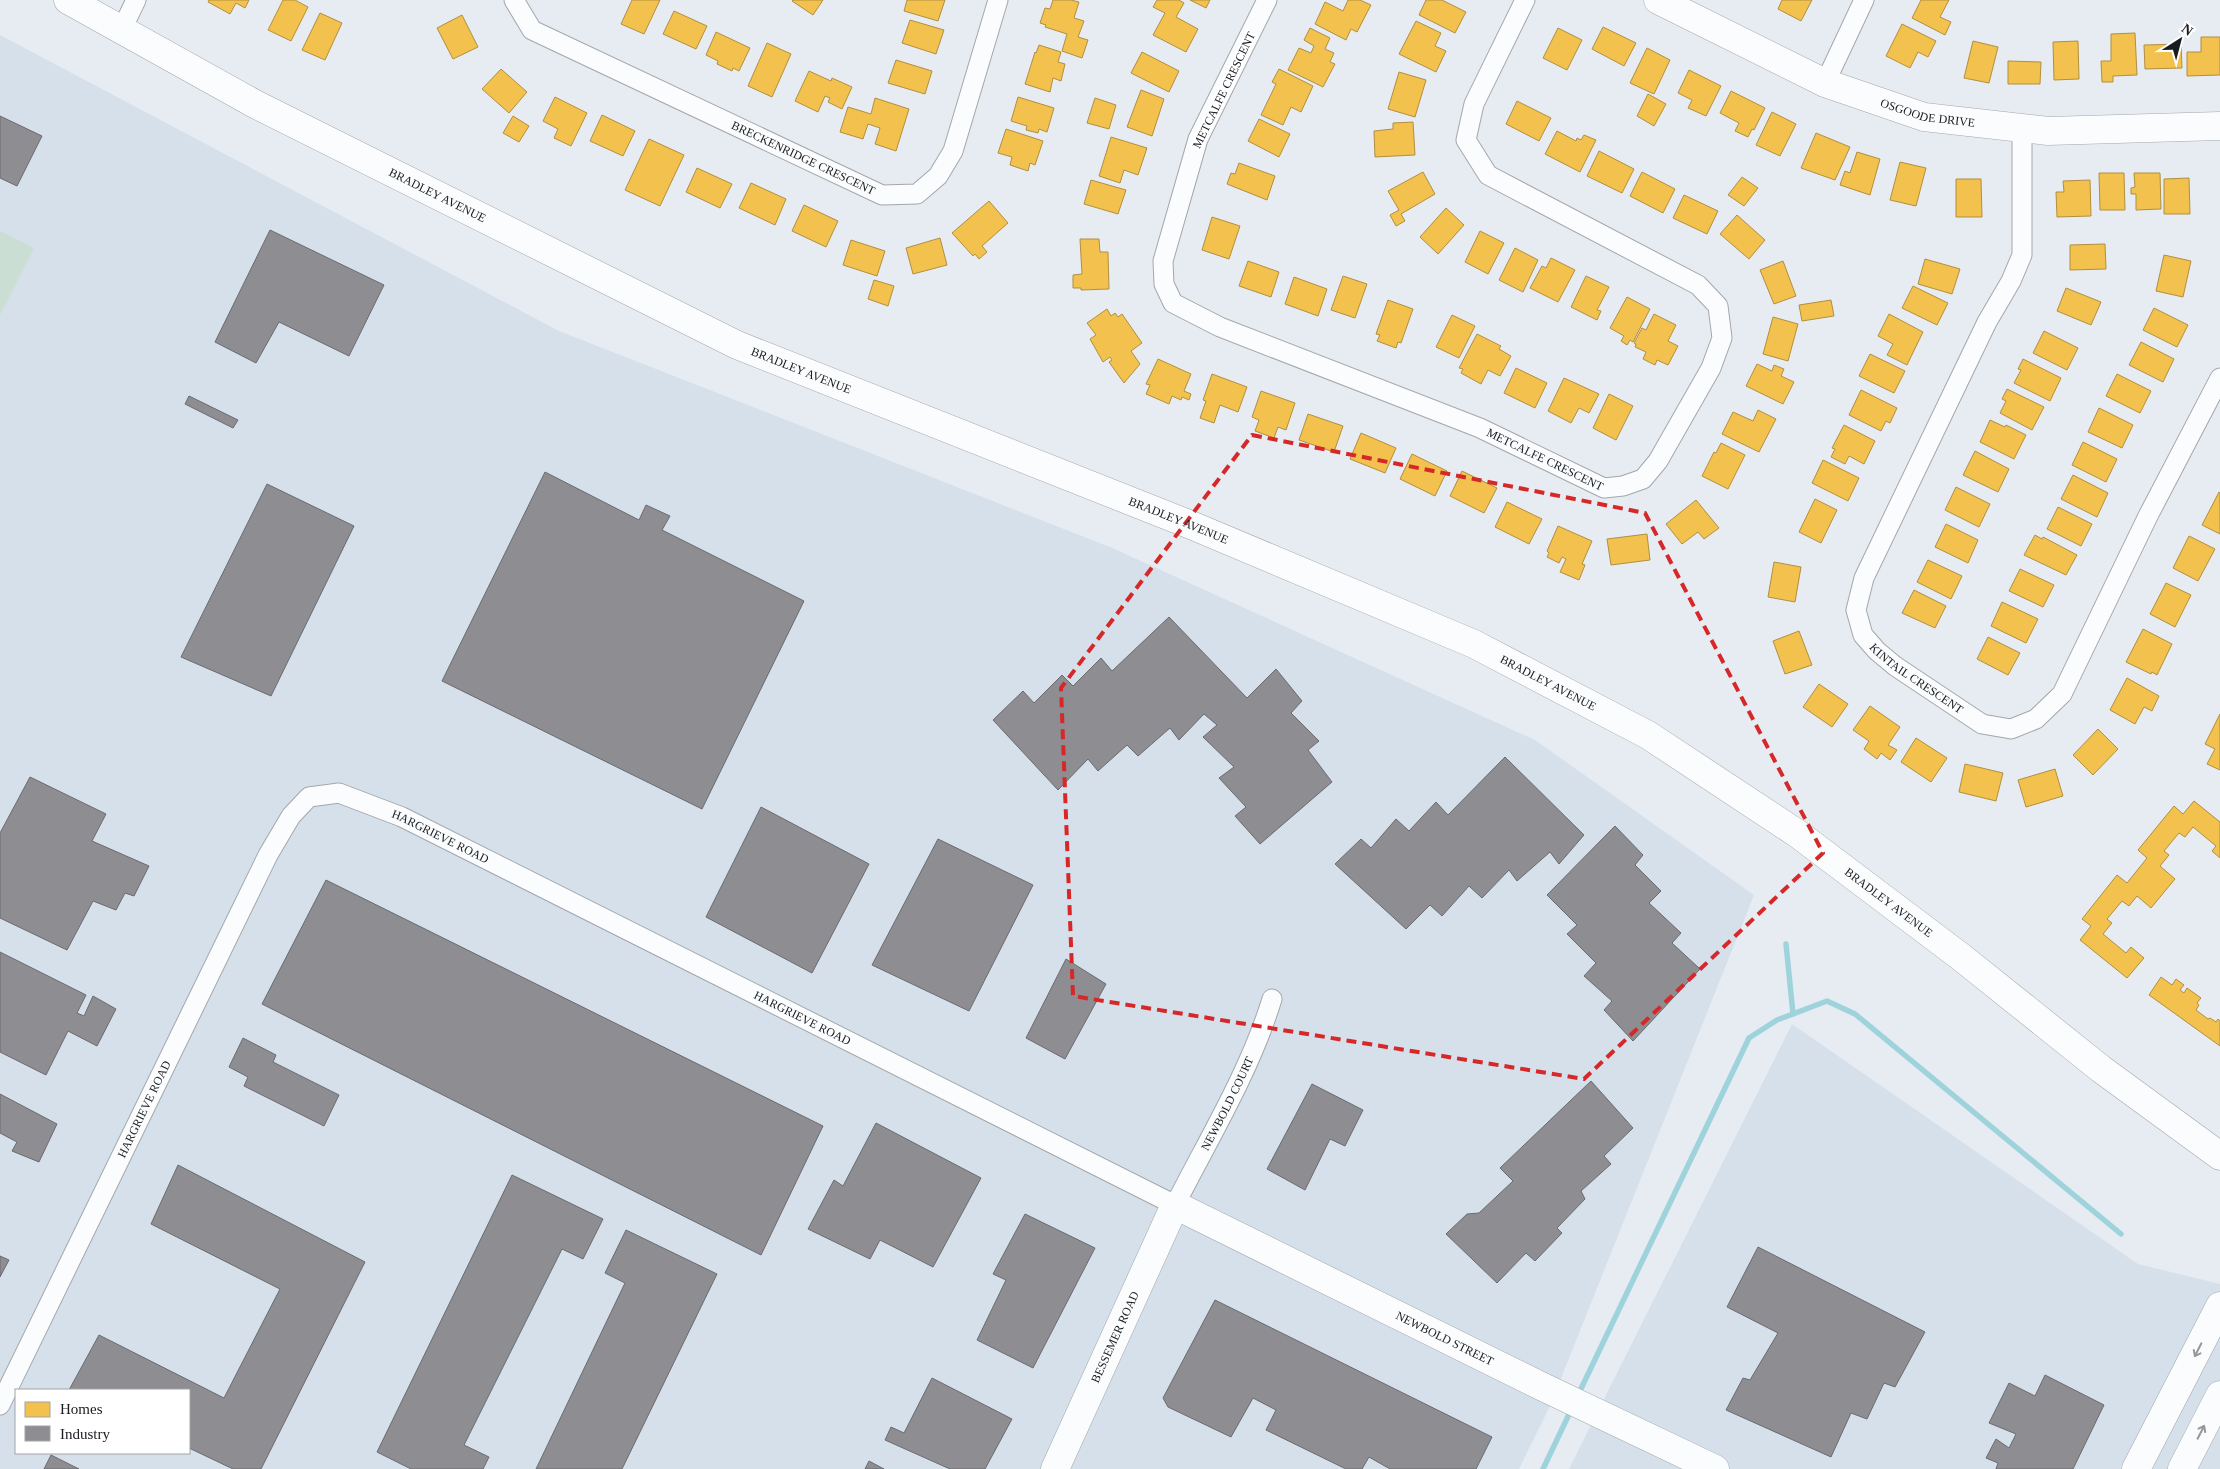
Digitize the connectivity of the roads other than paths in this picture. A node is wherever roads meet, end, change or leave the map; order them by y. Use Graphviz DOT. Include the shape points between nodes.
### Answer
graph roads {
  1 [pos="68,0"];
  2 [pos="136,0"];
  3 [pos="514,0"];
  4 [pos="998,0"];
  5 [pos="1268,0"];
  6 [pos="1525,0"];
  7 [pos="1658,0"];
  8 [pos="1864,0"];
  9 [pos="122,29"];
  10 [pos="1825,84"];
  11 [pos="2220,126"];
  12 [pos="2022,128"];
  13 [pos="2220,378"];
  14 [pos="1272,999"];
  15 [pos="2220,1156"];
  16 [pos="1175,1205"];
  17 [pos="2220,1306"];
  18 [pos="2220,1395"];
  19 [pos="0,1405"];
  20 [pos="1055,1469"];
  21 [pos="1715,1469"];
  22 [pos="2136,1469"];
  23 [pos="2182,1469"];
  1 -- 9 [label="main road, BRADLEY AVENUE"];
  2 -- 9 [label="street"];
  3 -- 4 [label="street, BRECKENRIDGE CRESCENT" via="532,30 882,195 917,194 938,176 953,152"];
  5 -- 6 [label="street, METCALFE CRESCENT" via="1198,139 1163,261 1164,284 1173,303 1220,327 1480,428 1604,488 1623,486 1643,479 1658,461 1711,368 1722,338 1718,306 1698,285 1488,175 1466,140 1474,104"];
  7 -- 10 [label="main road, OSGOODE DRIVE"];
  8 -- 10 [label="street"];
  9 -- 15 [label="main road, BRADLEY AVENUE" via="255,104 737,345 1191,525 1474,644 1648,735 1798,834 1961,957 2101,1069"];
  10 -- 12 [label="main road, OSGOODE DRIVE" via="1924,117"];
  11 -- 12 [label="main road, OSGOODE DRIVE"];
  12 -- 13 [label="street, KINTAIL CRESCENT" via="2022,255 1982,331 1864,578 1856,610 1863,635 1895,666 1982,724 2011,729 2036,719 2062,694 2148,516"];
  14 -- 16 [label="street, NEWBOLD COURT" via="1242,1074"];
  16 -- 19 [label="street, HARGRIEVE ROAD" via="402,817 339,793 309,797 291,816 268,855"];
  16 -- 20 [label="main road, BESSEMER ROAD"];
  16 -- 21 [label="main road, NEWBOLD STREET"];
  17 -- 22 [label="main road, one-way"];
  23 -- 18 [label="main road, one-way"];
}
